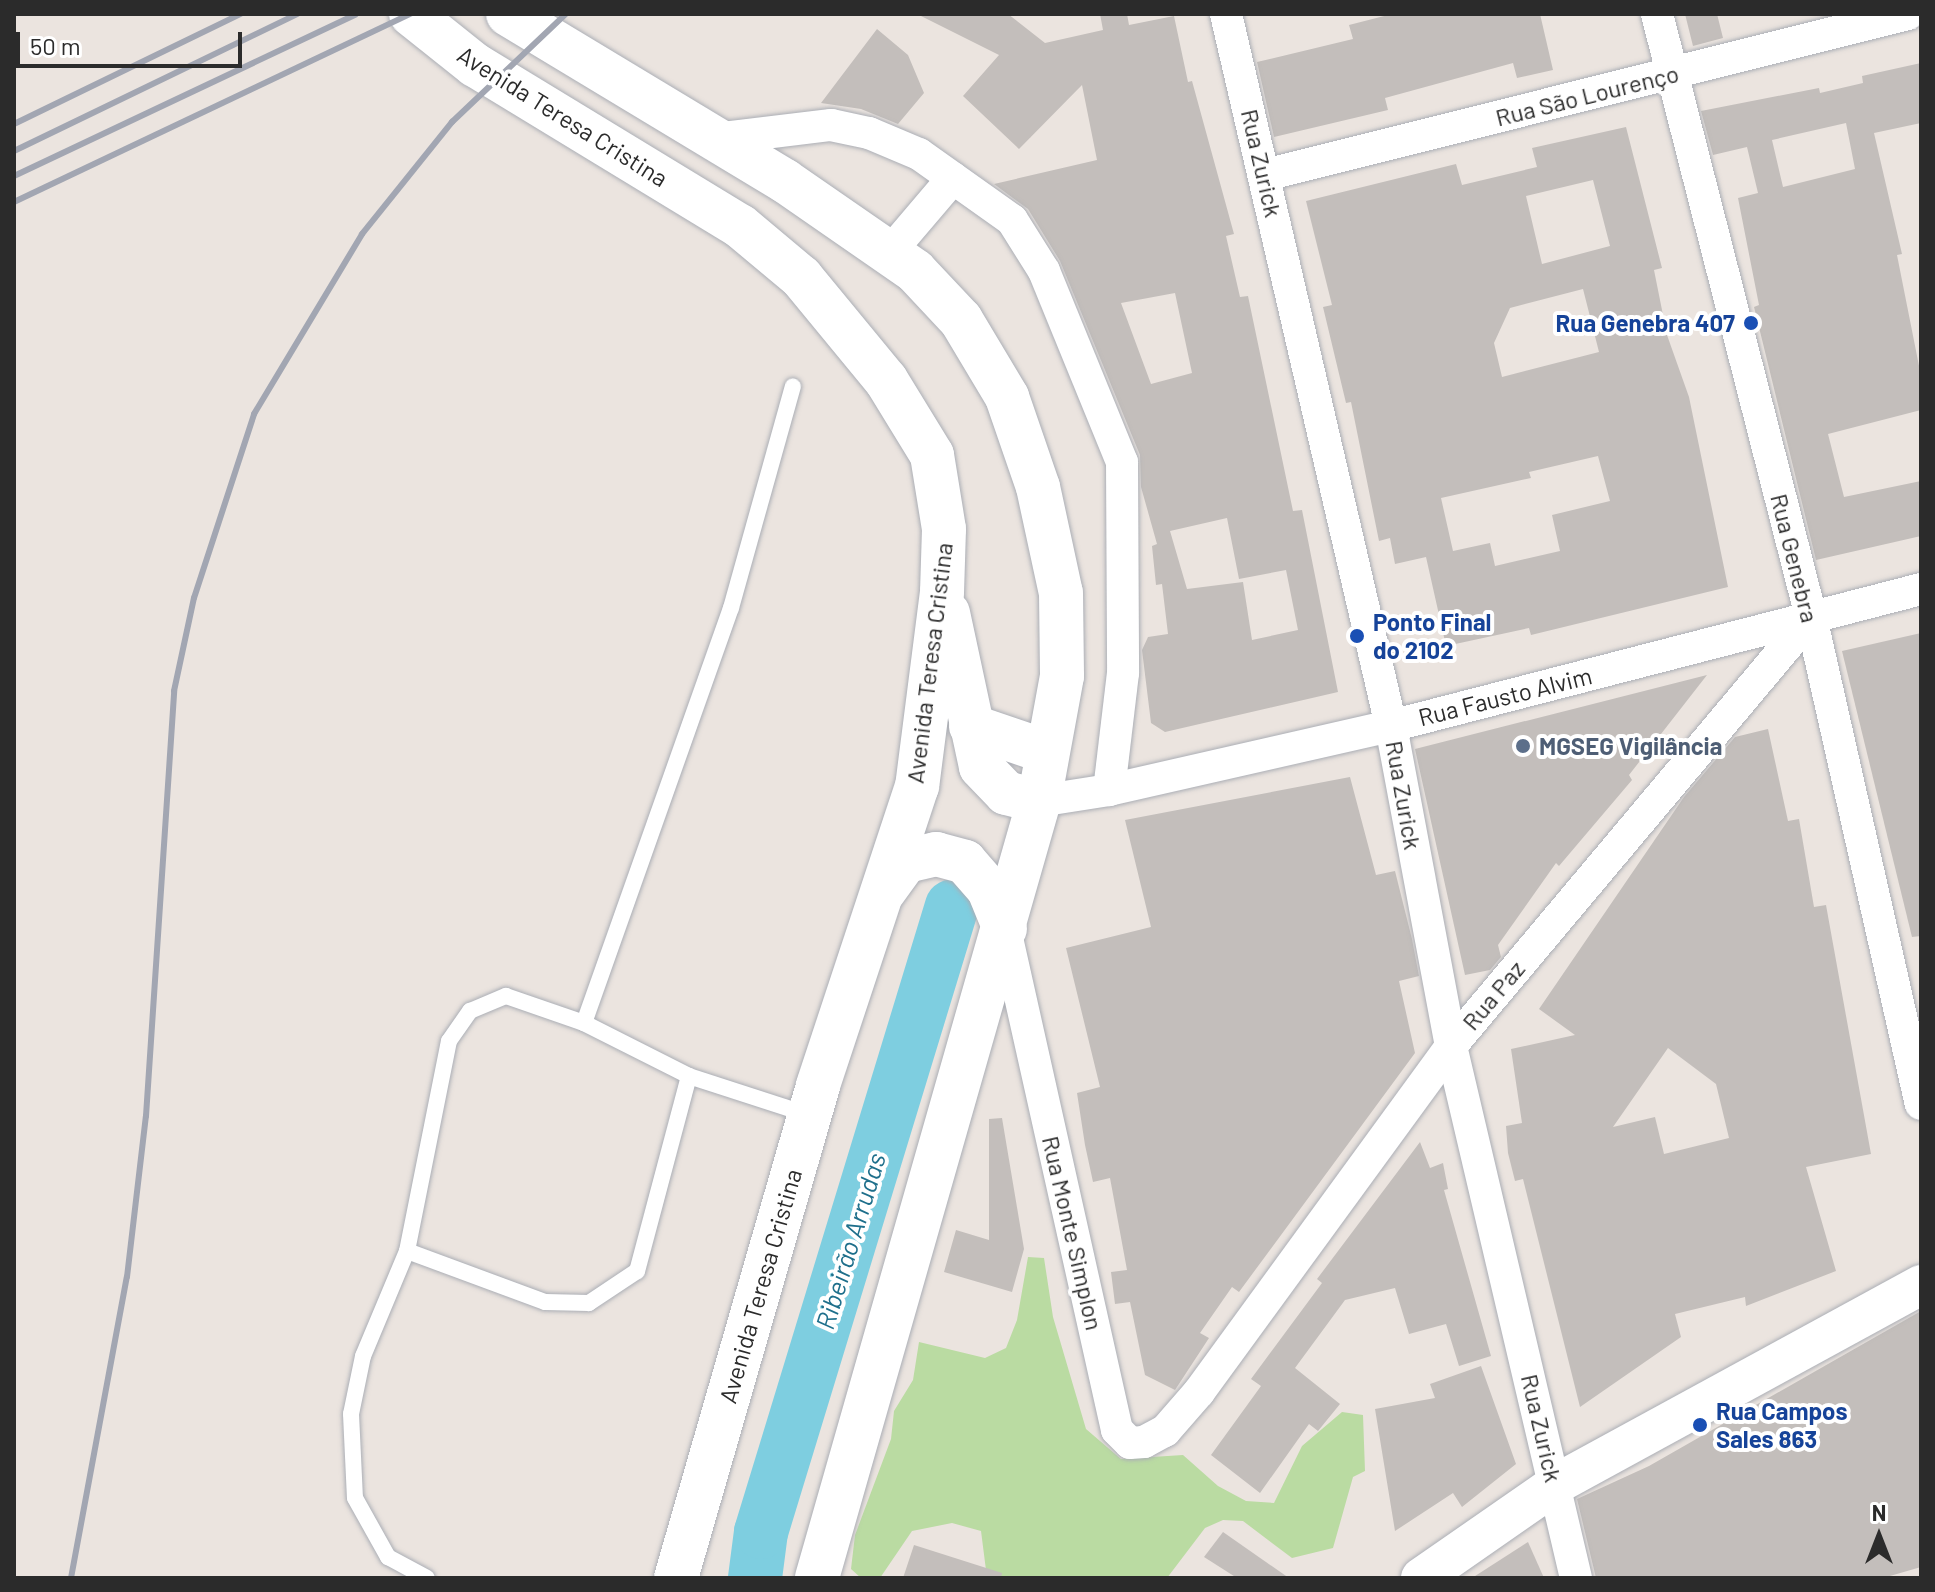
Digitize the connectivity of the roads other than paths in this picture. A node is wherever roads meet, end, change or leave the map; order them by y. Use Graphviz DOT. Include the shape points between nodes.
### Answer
graph roads {
  1 [pos="411,14"];
  2 [pos="508,14"];
  3 [pos="1226,14"];
  4 [pos="1657,14"];
  5 [pos="1908,14"];
  6 [pos="1673,73"];
  7 [pos="715,139"];
  8 [pos="1265,175"];
  9 [pos="953,178"];
  10 [pos="890,252"];
  11 [pos="793,386"];
  12 [pos="1921,589"];
  13 [pos="942,592"];
  14 [pos="1811,617"];
  15 [pos="971,726"];
  16 [pos="1391,726"];
  17 [pos="1047,752"];
  18 [pos="1109,790"];
  19 [pos="1039,801"];
  20 [pos="880,897"];
  21 [pos="1005,929"];
  22 [pos="584,1023"];
  23 [pos="1451,1046"];
  24 [pos="689,1076"];
  25 [pos="1921,1104"];
  26 [pos="809,1115"];
  27 [pos="407,1251"];
  28 [pos="1921,1285"];
  29 [pos="1199,1392"];
  30 [pos="1556,1484"];
  31 [pos="427,1578"];
  32 [pos="676,1578"];
  33 [pos="817,1578"];
  34 [pos="1421,1578"];
  35 [pos="1576,1578"];
  1 -- 13 [label="main road, Avenida Teresa Cristina" via="475,65 740,226 801,277 886,380 932,455 944,529"];
  2 -- 7 [label="main road"];
  3 -- 8 [label="street, Rua Zurick"];
  4 -- 6 [label="street, Rua Genebra"];
  5 -- 6 [label="street, Rua São Lourenço"];
  6 -- 8 [label="street, Rua São Lourenço"];
  6 -- 14 [label="street, Rua Genebra"];
  7 -- 9 [label="street" via="831,125 907,149"];
  7 -- 10 [label="main road"];
  8 -- 16 [label="street, Rua Zurick"];
  9 -- 10 [label="street"];
  9 -- 18 [label="street" via="1012,220 1044,271 1122,462 1123,673"];
  10 -- 17 [label="main road" via="961,320 1007,397 1038,487 1061,593 1062,676"];
  11 -- 22 [label="lane" via="731,608"];
  12 -- 14 [label="street, Rua Fausto Alvim"];
  13 -- 15 [label="main road"];
  13 -- 20 [label="main road, Avenida Teresa Cristina" via="917,786"];
  14 -- 16 [label="street, Rua Fausto Alvim"];
  14 -- 23 [label="street, Rua Paz"];
  14 -- 25 [label="street, Rua Genebra"];
  15 -- 17 [label="main road"];
  15 -- 19 [label="main road" via="981,767 1006,793"];
  16 -- 18 [label="street, Rua Fausto Alvim"];
  16 -- 23 [label="street, Rua Zurick"];
  17 -- 19 [label="main road"];
  18 -- 19 [label="street, Rua Fausto Alvim"];
  19 -- 21 [label="main road"];
  20 -- 21 [label="main road" via="906,861 936,854 965,862 989,890"];
  20 -- 26 [label="main road, Avenida Teresa Cristina"];
  21 -- 29 [label="street, Rua Monte Simplon" via="1117,1430 1130,1443 1144,1442 1165,1431"];
  21 -- 33 [label="main road"];
  22 -- 24 [label="lane"];
  22 -- 27 [label="lane" via="506,996 470,1011 449,1041"];
  23 -- 29 [label="street, Rua Paz"];
  23 -- 30 [label="street, Rua Zurick"];
  24 -- 26 [label="lane"];
  24 -- 27 [label="lane" via="637,1271 589,1303 545,1302"];
  26 -- 32 [label="main road, Avenida Teresa Cristina"];
  27 -- 31 [label="lane" via="363,1356 351,1414 355,1498 388,1557"];
  28 -- 30 [label="street"];
  30 -- 34 [label="street"];
  30 -- 35 [label="street, Rua Zurick"];
}
